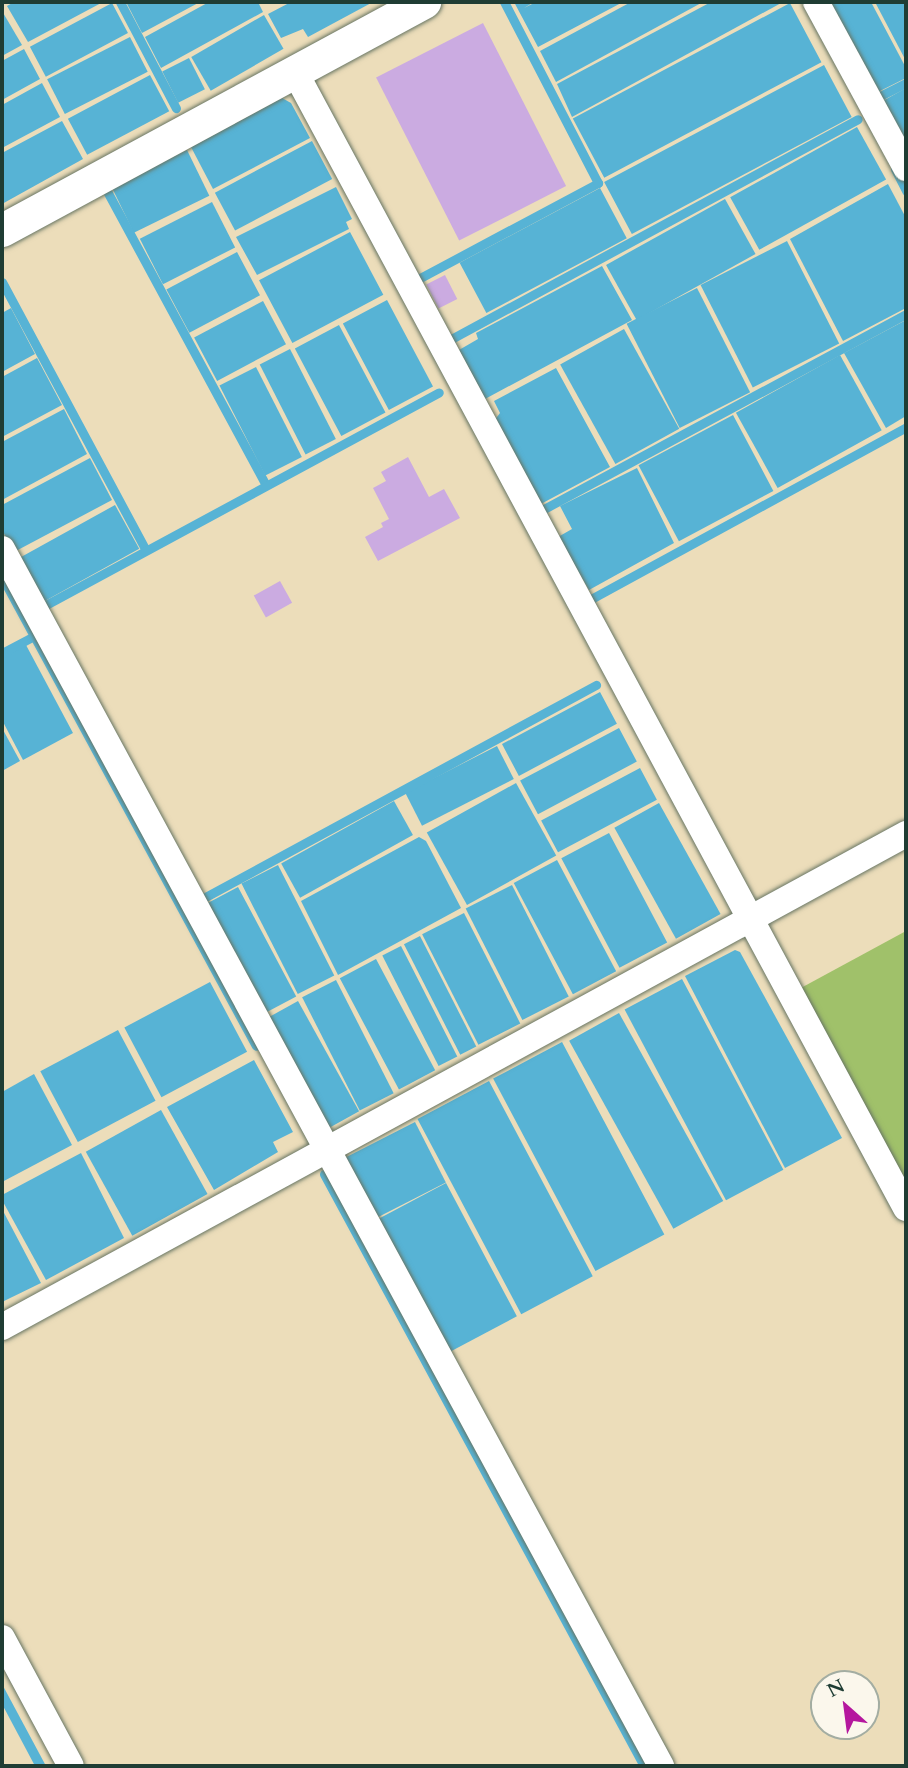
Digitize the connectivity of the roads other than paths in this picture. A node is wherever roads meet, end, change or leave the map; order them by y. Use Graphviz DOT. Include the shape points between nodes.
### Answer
graph roads {
  1 [pos="424,2"];
  2 [pos="816,2"];
  3 [pos="295,72"];
  4 [pos="906,168"];
  5 [pos="2,230"];
  6 [pos="2,548"];
  7 [pos="906,834"];
  8 [pos="752,918"];
  9 [pos="327,1150"];
  10 [pos="906,1208"];
  11 [pos="2,1327"];
  12 [pos="2,1638"];
  13 [pos="71,1766"];
  14 [pos="661,1766"];
  1 -- 3 [label="street"];
  2 -- 4 [label="street"];
  3 -- 5 [label="street"];
  3 -- 8 [label="street"];
  6 -- 9 [label="street"];
  7 -- 8 [label="street"];
  8 -- 9 [label="street"];
  8 -- 10 [label="street"];
  9 -- 11 [label="street"];
  9 -- 14 [label="street"];
  12 -- 13 [label="street"];
}
